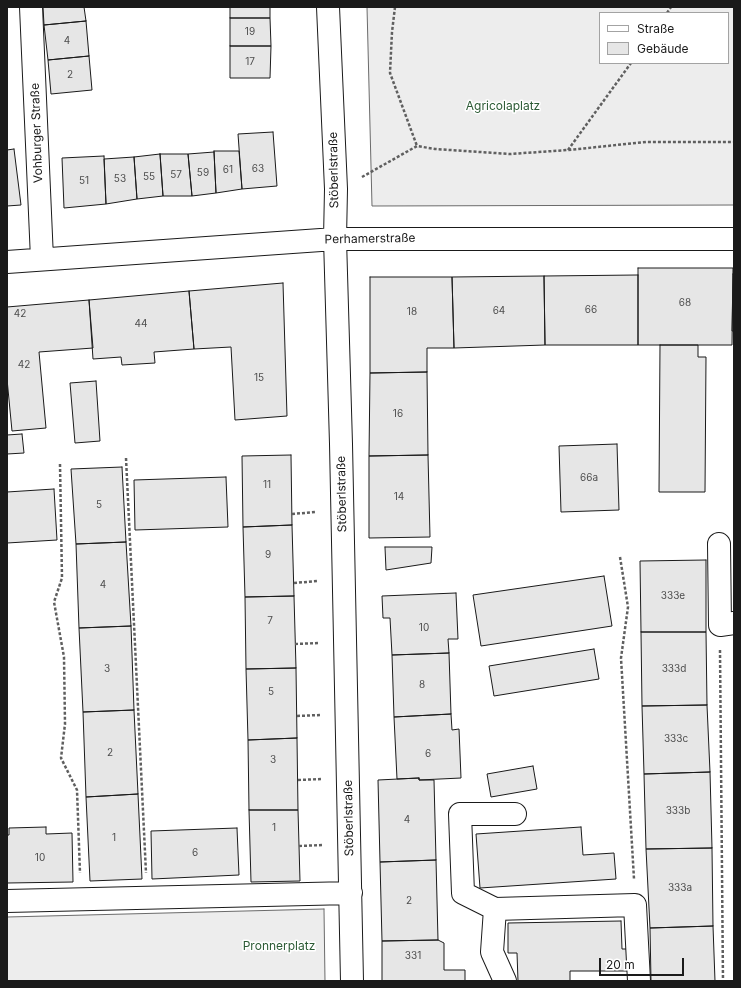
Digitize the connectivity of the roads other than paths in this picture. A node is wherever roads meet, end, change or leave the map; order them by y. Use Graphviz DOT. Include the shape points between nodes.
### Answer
graph roads {
  1 [pos="31,7"];
  2 [pos="328,7"];
  3 [pos="334,238"];
  4 [pos="734,239"];
  5 [pos="42,259"];
  6 [pos="7,262"];
  7 [pos="718,544"];
  8 [pos="727,624"];
  9 [pos="515,814"];
  10 [pos="351,893"];
  11 [pos="7,901"];
  12 [pos="495,908"];
  13 [pos="352,981"];
  14 [pos="505,981"];
  15 [pos="639,981"];
  1 -- 5 [label="street, Vohburger Straße"];
  2 -- 3 [label="street, Stöberlstraße" via="336,189"];
  3 -- 4 [label="street, Perhamerstraße"];
  3 -- 5 [label="street, Perhamerstraße"];
  3 -- 10 [label="street, Stöberlstraße"];
  5 -- 6 [label="street, Perhamerstraße"];
  7 -- 8 [label="street"];
  9 -- 12 [label="street" via="460,814 463,893"];
  10 -- 11 [label="street"];
  10 -- 13 [label="street, Stöberlstraße"];
  12 -- 14 [label="street" via="492,952"];
  12 -- 15 [label="street" via="635,905"];
}
